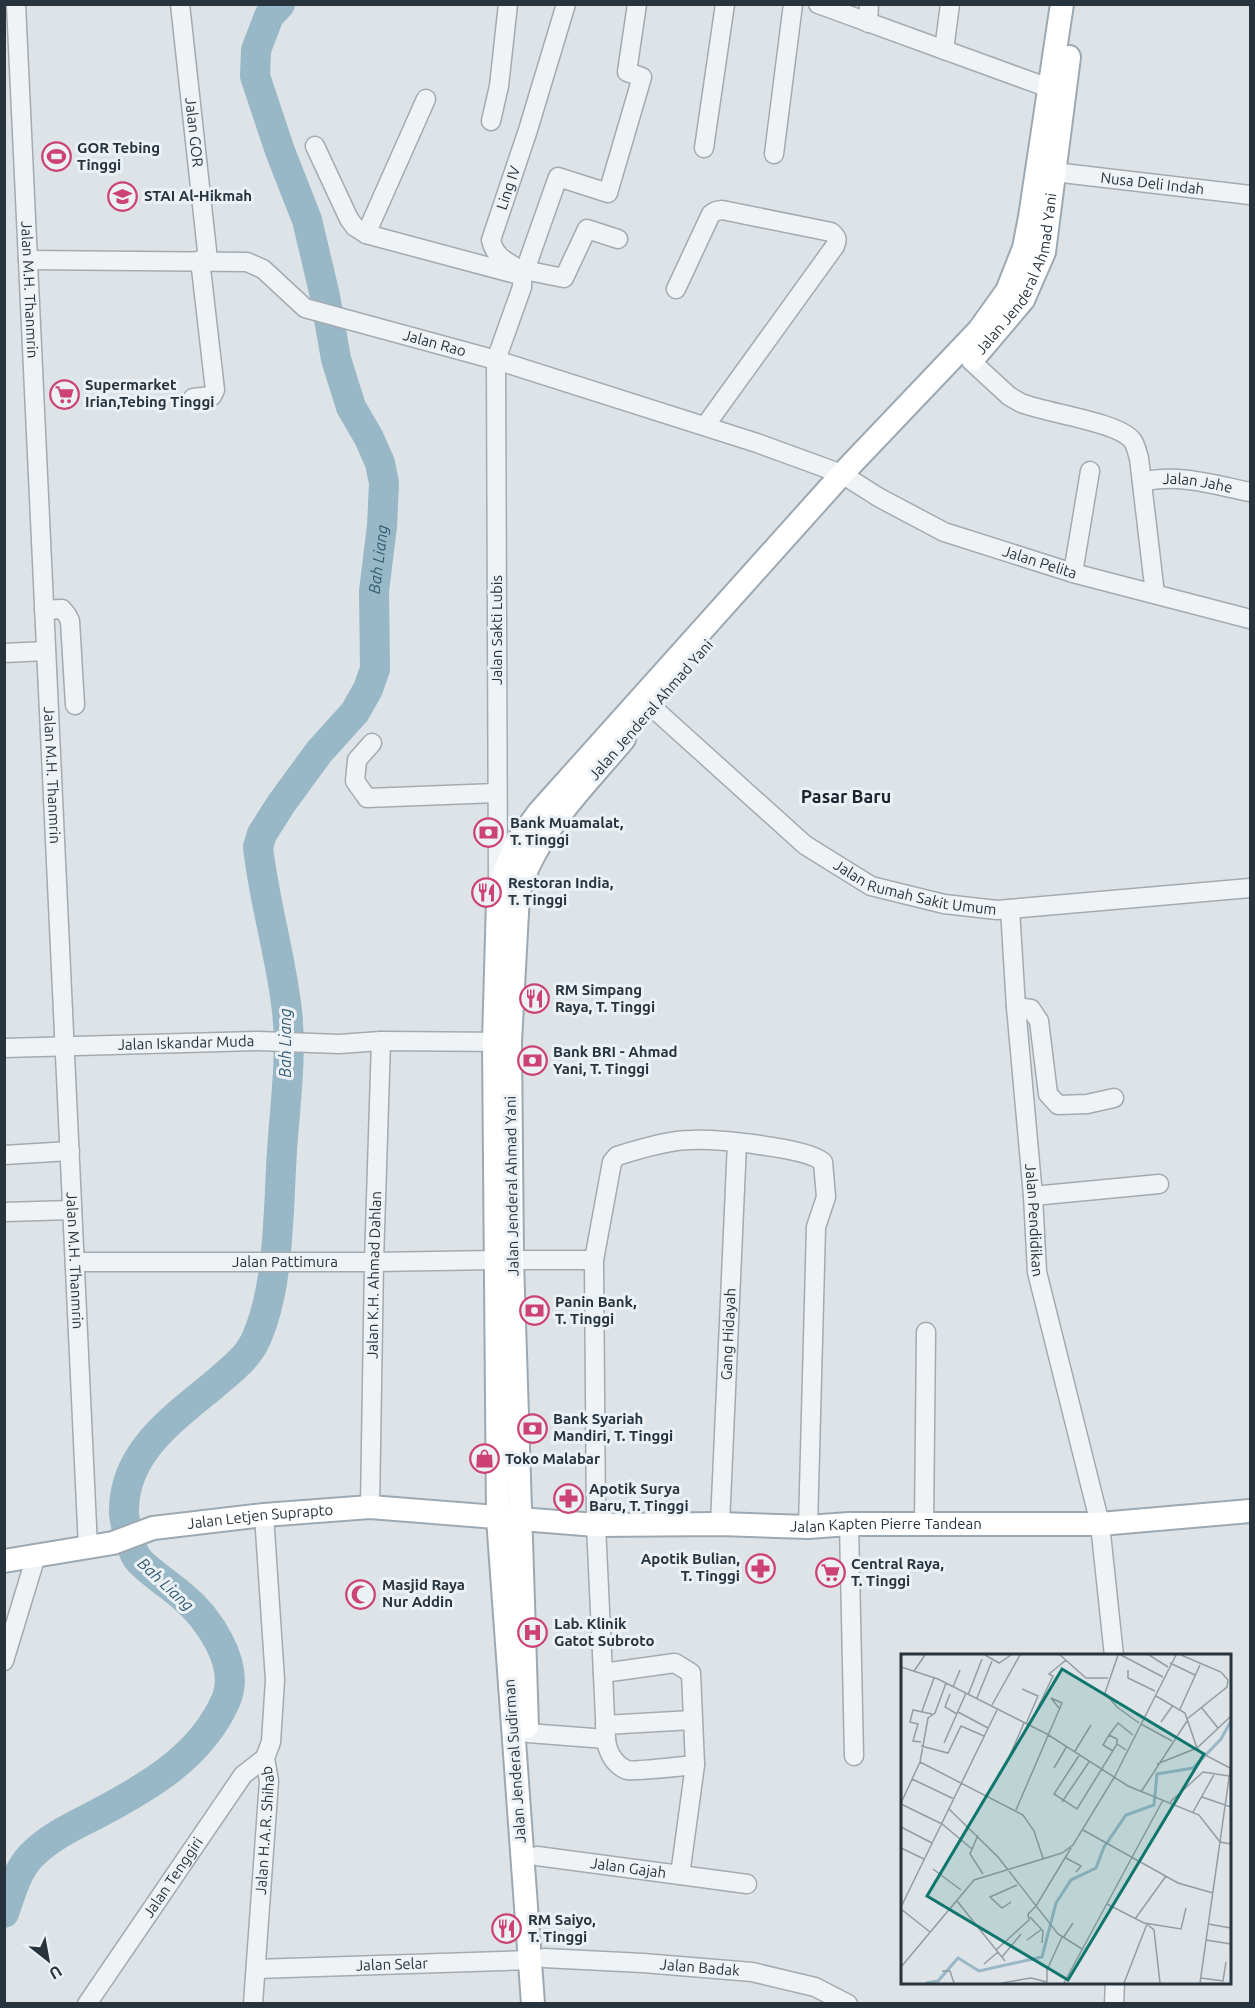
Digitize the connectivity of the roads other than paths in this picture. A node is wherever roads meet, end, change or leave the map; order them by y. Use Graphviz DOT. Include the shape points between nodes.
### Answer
graph roads {
  1 [pos="16,4"];
  2 [pos="180,4"];
  3 [pos="508,4"];
  4 [pos="566,4"];
  5 [pos="637,4"];
  6 [pos="725,4"];
  7 [pos="793,4"];
  8 [pos="818,4"];
  9 [pos="950,4"];
  10 [pos="1062,4"];
  11 [pos="1075,4"];
  12 [pos="869,14"];
  13 [pos="944,50"];
  14 [pos="1062,55"];
  15 [pos="1049,88"];
  16 [pos="426,99"];
  17 [pos="491,121"];
  18 [pos="315,146"];
  19 [pos="704,148"];
  20 [pos="774,154"];
  21 [pos="1054,172"];
  22 [pos="1251,195"];
  23 [pos="366,234"];
  24 [pos="618,239"];
  25 [pos="28,260"];
  26 [pos="204,260"];
  27 [pos="522,272"];
  28 [pos="676,289"];
  29 [pos="496,360"];
  30 [pos="971,361"];
  31 [pos="193,398"];
  32 [pos="705,426"];
  33 [pos="1090,471"];
  34 [pos="848,478"];
  35 [pos="1142,482"];
  36 [pos="1251,492"];
  37 [pos="1072,573"];
  38 [pos="1155,594"];
  39 [pos="44,610"];
  40 [pos="1251,619"];
  41 [pos="46,651"];
  42 [pos="4,653"];
  43 [pos="646,702"];
  44 [pos="75,705"];
  45 [pos="372,742"];
  46 [pos="497,793"];
  47 [pos="1251,888"];
  48 [pos="498,900"];
  49 [pos="1010,909"];
  50 [pos="1016,1007"];
  51 [pos="381,1041"];
  52 [pos="502,1042"];
  53 [pos="4,1048"];
  54 [pos="65,1048"];
  55 [pos="1114,1098"];
  56 [pos="737,1143"];
  57 [pos="70,1151"];
  58 [pos="4,1155"];
  59 [pos="1159,1184"];
  60 [pos="1033,1196"];
  61 [pos="72,1210"];
  62 [pos="4,1212"];
  63 [pos="504,1260"];
  64 [pos="594,1260"];
  65 [pos="75,1262"];
  66 [pos="374,1262"];
  67 [pos="926,1332"];
  68 [pos="370,1507"];
  69 [pos="1250,1511"];
  70 [pos="264,1515"];
  71 [pos="509,1519"];
  72 [pos="1251,1522"];
  73 [pos="720,1524"];
  74 [pos="849,1524"];
  75 [pos="1100,1524"];
  76 [pos="596,1525"];
  77 [pos="924,1525"];
  78 [pos="808,1527"];
  79 [pos="88,1548"];
  80 [pos="36,1556"];
  81 [pos="4,1561"];
  82 [pos="1114,1654"];
  83 [pos="4,1661"];
  84 [pos="603,1673"];
  85 [pos="692,1720"];
  86 [pos="606,1732"];
  87 [pos="528,1733"];
  88 [pos="854,1756"];
  89 [pos="265,1758"];
  90 [pos="694,1766"];
  91 [pos="537,1856"];
  92 [pos="680,1875"];
  93 [pos="747,1884"];
  94 [pos="537,1959"];
  95 [pos="256,1969"];
  96 [pos="1115,1984"];
  97 [pos="87,2004"];
  98 [pos="253,2004"];
  99 [pos="533,2004"];
  100 [pos="548,2004"];
  101 [pos="848,2004"];
  102 [pos="1114,2004"];
  1 -- 25 [label="street, Jalan M.H. Thanmrin"];
  2 -- 26 [label="street, Jalan GOR"];
  3 -- 17 [label="street"];
  4 -- 27 [label="street, Ling IV" via="491,240 499,258"];
  5 -- 27 [label="street" via="627,72 642,77 608,193 558,177"];
  6 -- 19 [label="street"];
  7 -- 20 [label="street"];
  8 -- 12 [label="street"];
  9 -- 13 [label="street"];
  10 -- 14 [label="main road, Jalan Jenderal Ahmad Yani"];
  11 -- 14 [label="main road, Jalan Jenderal Ahmad Yani"];
  12 -- 13 [label="street"];
  13 -- 15 [label="street"];
  14 -- 15 [label="main road, Jalan Jenderal Ahmad Yani"];
  14 -- 21 [label="main road, Jalan Jenderal Ahmad Yani"];
  15 -- 34 [label="main road, Jalan Jenderal Ahmad Yani" via="1024,248 1007,291 979,330"];
  16 -- 23 [label="street"];
  18 -- 23 [label="street" via="349,219"];
  21 -- 22 [label="street, Nusa Deli Indah"];
  21 -- 30 [label="main road, Jalan Jenderal Ahmad Yani" via="1044,252 1017,308"];
  23 -- 27 [label="street"];
  24 -- 27 [label="street" via="587,229 564,278"];
  25 -- 26 [label="street, Jalan Rao"];
  25 -- 39 [label="street, Jalan M.H. Thanmrin"];
  26 -- 29 [label="street, Jalan Rao" via="234,260 263,269 305,308"];
  26 -- 31 [label="street, Jalan GOR" via="215,390 212,396"];
  27 -- 29 [label="street" via="522,287"];
  28 -- 32 [label="street" via="711,214 716,211 836,236 835,246"];
  29 -- 32 [label="street, Jalan Rao"];
  29 -- 46 [label="street, Jalan Sakti Lubis"];
  30 -- 34 [label="main road, Jalan Jenderal Ahmad Yani"];
  30 -- 35 [label="street" via="1021,403 1113,428 1128,436 1137,450"];
  32 -- 34 [label="street, Jalan Rao"];
  33 -- 37 [label="street"];
  34 -- 37 [label="street, Jalan Pelita" via="944,532"];
  34 -- 43 [label="main road, Jalan Jenderal Ahmad Yani"];
  35 -- 36 [label="street, Jalan Jahe" via="1178,478"];
  35 -- 38 [label="street"];
  37 -- 38 [label="street, Jalan Pelita"];
  38 -- 40 [label="street, Jalan Pelita"];
  39 -- 41 [label="street, Jalan M.H. Thanmrin"];
  39 -- 44 [label="street" via="62,609 70,621"];
  41 -- 42 [label="street"];
  41 -- 54 [label="street, Jalan M.H. Thanmrin"];
  43 -- 48 [label="main road, Jalan Jenderal Ahmad Yani" via="539,812 517,842 504,872"];
  43 -- 49 [label="street, Jalan Rumah Sakit Umum" via="805,844 871,885 944,904"];
  43 -- 52 [label="main road, Jalan Jenderal Ahmad Yani" via="537,847 524,874 518,894"];
  45 -- 46 [label="street" via="357,760 355,781 367,798"];
  46 -- 48 [label="street, Jalan Sakti Lubis"];
  47 -- 49 [label="street, Jalan Rumah Sakit Umum"];
  48 -- 52 [label="main road, Jalan Jenderal Ahmad Yani"];
  49 -- 50 [label="street, Jalan Pendidikan"];
  50 -- 55 [label="street" via="1031,1009 1039,1021 1048,1094 1058,1105"];
  50 -- 60 [label="street, Jalan Pendidikan"];
  51 -- 52 [label="street, Jalan Iskandar Muda"];
  51 -- 54 [label="street, Jalan Iskandar Muda"];
  51 -- 66 [label="street, Jalan K.H. Ahmad Dahlan"];
  52 -- 63 [label="main road, Jalan Jenderal Ahmad Yani"];
  53 -- 54 [label="street, Jalan Iskandar Muda"];
  54 -- 57 [label="street, Jalan M.H. Thanmrin"];
  56 -- 64 [label="street" via="689,1139 617,1156 612,1162"];
  56 -- 73 [label="street, Gang Hidayah"];
  56 -- 78 [label="street" via="804,1153 823,1162 826,1197 816,1227"];
  57 -- 58 [label="street"];
  57 -- 61 [label="street, Jalan M.H. Thanmrin"];
  59 -- 60 [label="street"];
  60 -- 75 [label="street, Jalan Pendidikan" via="1037,1272"];
  61 -- 62 [label="street"];
  61 -- 65 [label="street, Jalan M.H. Thanmrin"];
  63 -- 64 [label="street, Jalan Pattimura"];
  63 -- 66 [label="street, Jalan Pattimura"];
  63 -- 71 [label="main road, Jalan Jenderal Ahmad Yani"];
  64 -- 76 [label="street"];
  65 -- 66 [label="street, Jalan Pattimura"];
  65 -- 79 [label="street, Jalan M.H. Thanmrin"];
  66 -- 68 [label="street, Jalan K.H. Ahmad Dahlan"];
  67 -- 77 [label="street"];
  68 -- 70 [label="main road, Jalan Letjen Suprapto"];
  68 -- 71 [label="main road, Jalan Letjen Suprapto"];
  69 -- 72 [label="street"];
  69 -- 75 [label="main road, Jalan Kapten Pierre Tandean"];
  70 -- 79 [label="main road, Jalan Letjen Suprapto" via="153,1528"];
  70 -- 89 [label="street, Jalan H.A.R. Shihab" via="275,1680 271,1742"];
  71 -- 76 [label="main road, Jalan Kapten Pierre Tandean"];
  71 -- 87 [label="main road, Jalan Jenderal Sudirman"];
  71 -- 94 [label="main road, Jalan Jenderal Sudirman"];
  73 -- 76 [label="main road, Jalan Kapten Pierre Tandean"];
  73 -- 78 [label="main road, Jalan Kapten Pierre Tandean"];
  74 -- 77 [label="main road, Jalan Kapten Pierre Tandean"];
  74 -- 78 [label="main road, Jalan Kapten Pierre Tandean"];
  74 -- 88 [label="street"];
  75 -- 77 [label="main road, Jalan Kapten Pierre Tandean"];
  75 -- 82 [label="street, Jalan Pendidikan"];
  76 -- 84 [label="street"];
  79 -- 80 [label="main road, Jalan Letjen Suprapto"];
  80 -- 81 [label="main road, Jalan Letjen Suprapto"];
  80 -- 83 [label="street"];
  84 -- 85 [label="street, Jalan Gajah" via="675,1663 691,1673"];
  84 -- 86 [label="street"];
  85 -- 86 [label="street"];
  85 -- 90 [label="street, Jalan Gajah"];
  86 -- 87 [label="street"];
  86 -- 90 [label="street" via="607,1750 628,1770"];
  87 -- 91 [label="main road, Jalan Jenderal Sudirman"];
  89 -- 95 [label="street, Jalan H.A.R. Shihab" via="269,1780"];
  89 -- 97 [label="street, Jalan Tenggiri" via="243,1775"];
  90 -- 92 [label="street, Jalan Gajah"];
  91 -- 92 [label="street, Jalan Gajah"];
  91 -- 94 [label="main road, Jalan Jenderal Sudirman"];
  92 -- 93 [label="street"];
  94 -- 95 [label="street, Jalan Selar"];
  94 -- 99 [label="main road, Jalan Jenderal Sudirman"];
  94 -- 100 [label="main road, Jalan Jenderal Sudirman"];
  94 -- 101 [label="street, Jalan Badak" via="752,1972 815,1987"];
  95 -- 98 [label="street, Jalan H.A.R. Shihab"];
  96 -- 102 [label="street"];
}
